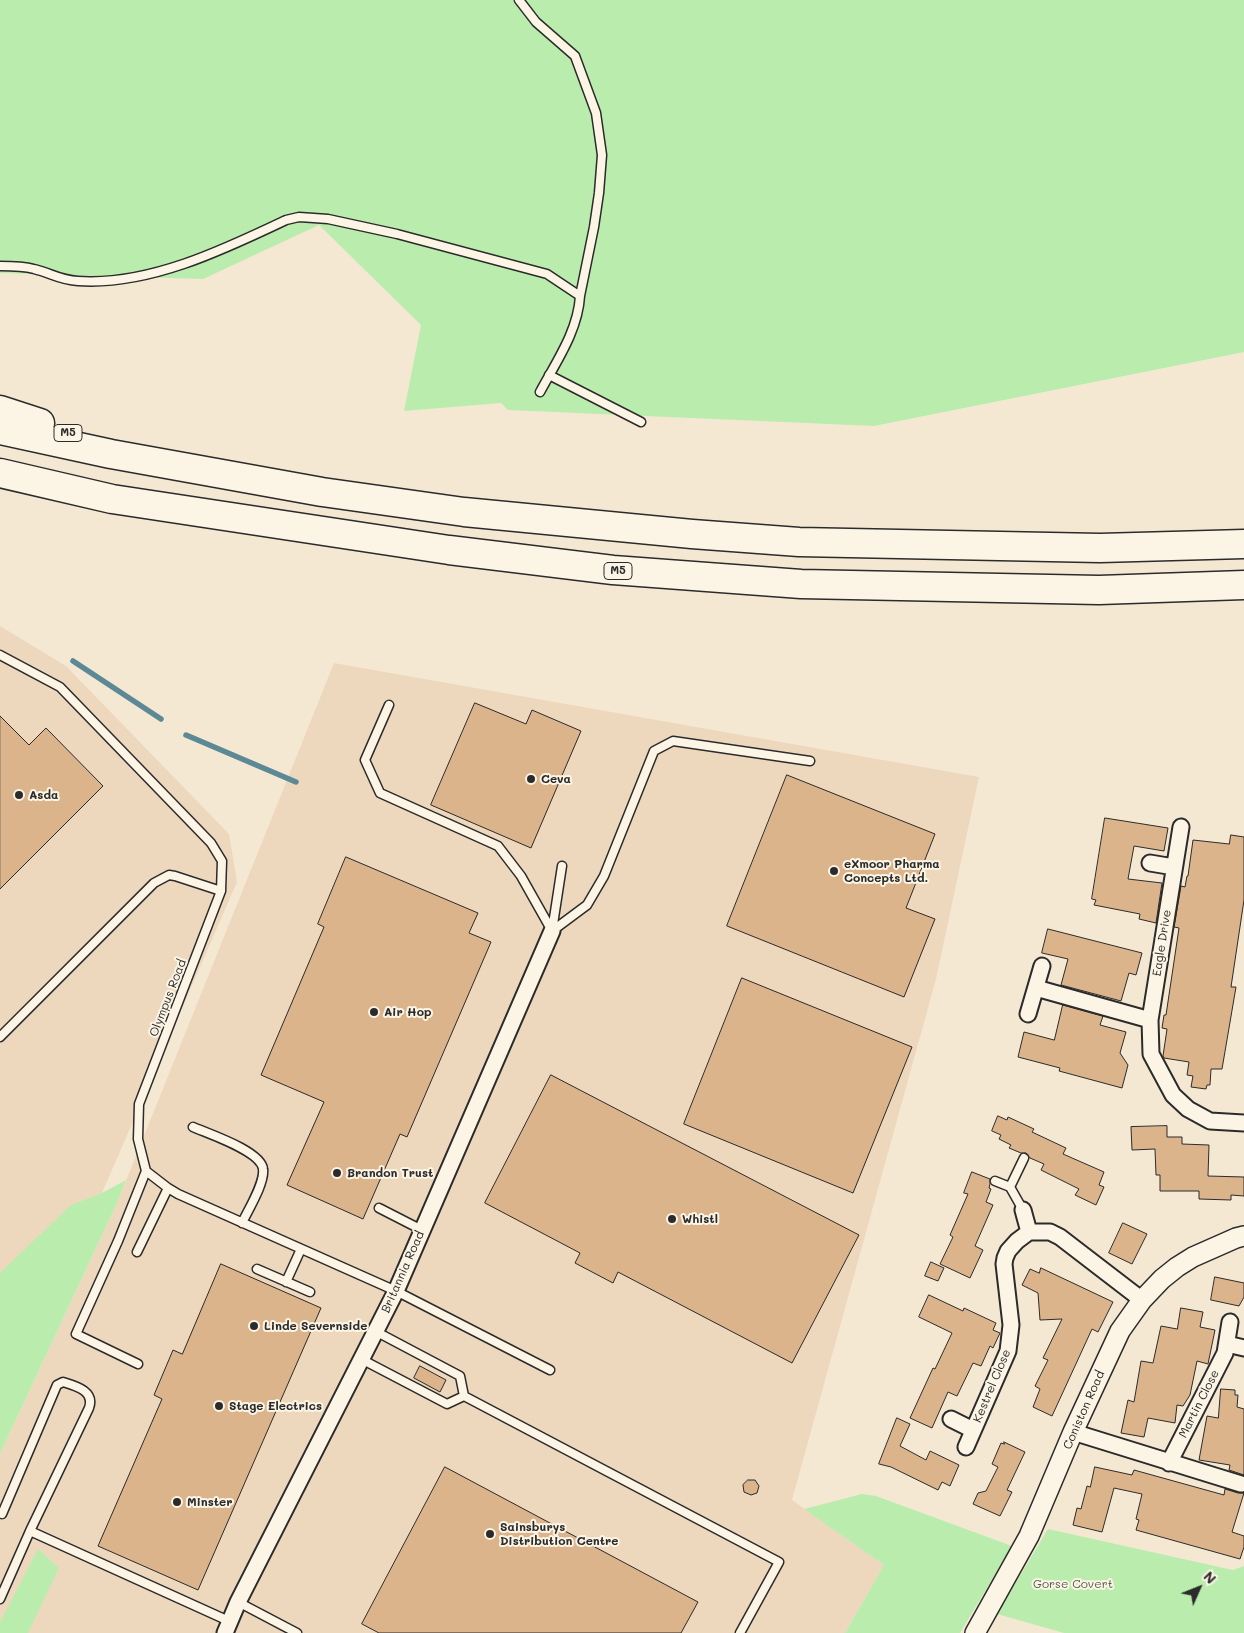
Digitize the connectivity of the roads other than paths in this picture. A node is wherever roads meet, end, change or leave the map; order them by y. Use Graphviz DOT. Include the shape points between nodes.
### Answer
graph roads {
  1 [pos="519,0"];
  2 [pos="0,266"];
  3 [pos="580,296"];
  4 [pos="549,375"];
  5 [pos="540,392"];
  6 [pos="0,410"];
  7 [pos="641,422"];
  8 [pos="0,430"];
  9 [pos="135,458"];
  10 [pos="0,473"];
  11 [pos="1244,544"];
  12 [pos="1244,585"];
  13 [pos="0,654"];
  14 [pos="389,705"];
  15 [pos="810,761"];
  16 [pos="1181,827"];
  17 [pos="1150,863"];
  18 [pos="562,866"];
  19 [pos="1174,867"];
  20 [pos="221,890"];
  21 [pos="552,930"];
  22 [pos="1042,966"];
  23 [pos="1036,988"];
  24 [pos="1028,1014"];
  25 [pos="1150,1020"];
  26 [pos="0,1037"];
  27 [pos="1244,1123"];
  28 [pos="193,1127"];
  29 [pos="1024,1158"];
  30 [pos="146,1170"];
  31 [pos="995,1181"];
  32 [pos="1010,1187"];
  33 [pos="168,1188"];
  34 [pos="379,1208"];
  35 [pos="1023,1210"];
  36 [pos="242,1223"];
  37 [pos="422,1230"];
  38 [pos="1029,1232"];
  39 [pos="1244,1236"];
  40 [pos="301,1249"];
  41 [pos="137,1252"];
  42 [pos="257,1269"];
  43 [pos="286,1282"];
  44 [pos="396,1290"];
  45 [pos="310,1292"];
  46 [pos="1142,1300"];
  47 [pos="1230,1322"];
  48 [pos="375,1331"];
  49 [pos="1227,1344"];
  50 [pos="1244,1348"];
  51 [pos="361,1358"];
  52 [pos="138,1364"];
  53 [pos="550,1370"];
  54 [pos="464,1396"];
  55 [pos="950,1419"];
  56 [pos="973,1430"];
  57 [pos="1073,1432"];
  58 [pos="966,1447"];
  59 [pos="1169,1463"];
  60 [pos="1241,1484"];
  61 [pos="2,1514"];
  62 [pos="30,1531"];
  63 [pos="0,1599"];
  64 [pos="238,1602"];
  65 [pos="228,1627"];
  66 [pos="297,1633"];
  67 [pos="740,1633"];
  68 [pos="975,1633"];
  1 -- 3 [label="lane" via="536,22 575,56 596,112 602,155 599,193"];
  2 -- 3 [label="lane" via="35,269 64,280 113,281 206,256 286,220 328,219 547,274"];
  3 -- 4 [label="lane" via="572,331"];
  4 -- 5 [label="lane"];
  4 -- 7 [label="lane"];
  6 -- 9 [label="highway, M5"];
  8 -- 9 [label="highway, M5"];
  9 -- 11 [label="highway, M5" via="322,492 454,510 692,534 800,542 1091,548"];
  10 -- 12 [label="highway, M5" via="121,501 449,550 613,570 811,584 1099,590"];
  13 -- 20 [label="lane, Olympus Road" via="60,687 211,844 222,861"];
  14 -- 21 [label="lane" via="365,760 380,793 498,846 521,876"];
  15 -- 21 [label="lane" via="673,741 654,751 604,876 587,905"];
  16 -- 19 [label="street, Eagle Drive"];
  17 -- 19 [label="street"];
  18 -- 21 [label="lane"];
  19 -- 25 [label="street, Eagle Drive"];
  20 -- 26 [label="lane" via="169,875 154,883"];
  20 -- 30 [label="lane, Olympus Road" via="139,1104 138,1138"];
  21 -- 37 [label="street, Britannia Road"];
  22 -- 23 [label="street"];
  23 -- 24 [label="street"];
  23 -- 25 [label="street"];
  25 -- 27 [label="street, Eagle Drive" via="1151,1054 1173,1095 1188,1109 1210,1121"];
  28 -- 36 [label="lane" via="244,1149 260,1160 264,1170 260,1184"];
  29 -- 32 [label="lane"];
  30 -- 33 [label="lane"];
  30 -- 52 [label="lane" via="76,1334"];
  31 -- 32 [label="lane"];
  32 -- 35 [label="lane"];
  33 -- 36 [label="lane"];
  33 -- 41 [label="lane"];
  34 -- 37 [label="lane"];
  35 -- 38 [label="street"];
  36 -- 40 [label="lane"];
  37 -- 44 [label="street, Britannia Road"];
  38 -- 46 [label="street" via="1050,1232 1060,1237"];
  38 -- 56 [label="street, Kestrel Close" via="1017,1241 1005,1258 1011,1325 1008,1351"];
  39 -- 46 [label="street, Coniston Road" via="1177,1266"];
  40 -- 43 [label="lane"];
  40 -- 44 [label="lane"];
  42 -- 43 [label="lane"];
  43 -- 45 [label="lane"];
  44 -- 48 [label="street, Britannia Road"];
  44 -- 53 [label="lane"];
  46 -- 57 [label="street, Coniston Road" via="1120,1331"];
  47 -- 49 [label="street, Martin Close"];
  48 -- 51 [label="street, Britannia Road"];
  48 -- 54 [label="lane" via="460,1376"];
  49 -- 50 [label="street"];
  49 -- 59 [label="street, Martin Close"];
  51 -- 54 [label="lane" via="447,1404"];
  51 -- 64 [label="street, Britannia Road"];
  54 -- 67 [label="lane" via="779,1562"];
  55 -- 56 [label="street, Kestrel Close"];
  56 -- 58 [label="street, Kestrel Close"];
  57 -- 59 [label="street"];
  57 -- 68 [label="street, Coniston Road" via="1032,1529"];
  59 -- 60 [label="street"];
  61 -- 62 [label="lane" via="57,1385 63,1382 86,1391 90,1397 90,1408"];
  62 -- 63 [label="lane"];
  62 -- 65 [label="lane"];
  64 -- 65 [label="street, Britannia Road"];
  64 -- 66 [label="lane"];
}
